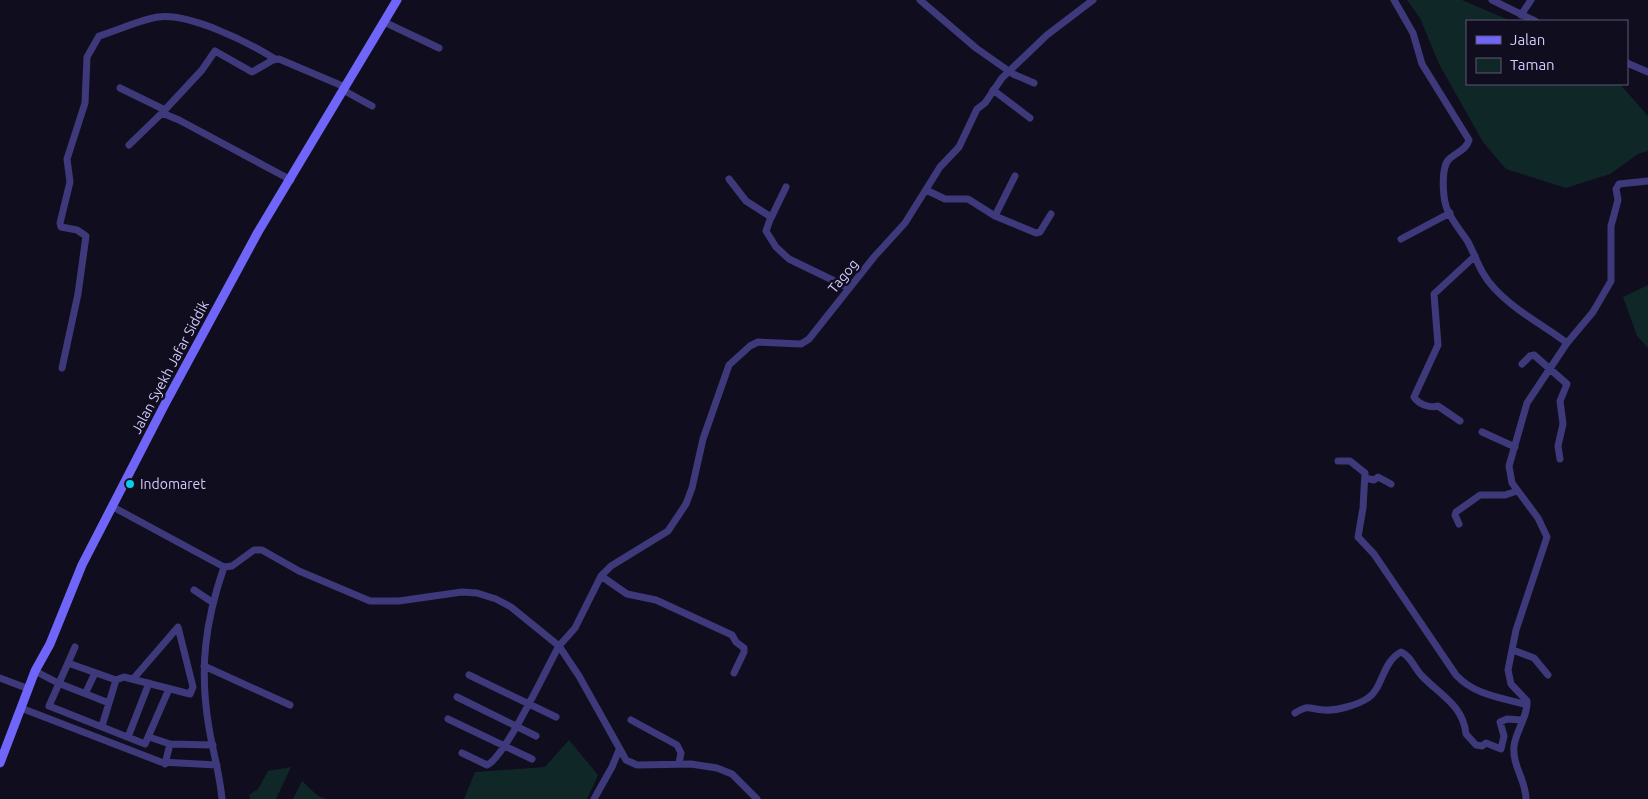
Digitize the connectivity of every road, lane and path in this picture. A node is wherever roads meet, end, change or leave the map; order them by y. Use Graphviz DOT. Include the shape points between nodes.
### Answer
graph roads {
  1 [pos="397,0"];
  2 [pos="920,0"];
  3 [pos="1093,0"];
  4 [pos="1394,0"];
  5 [pos="1492,0"];
  6 [pos="1531,0"];
  7 [pos="1521,15"];
  8 [pos="1533,20"];
  9 [pos="384,22"];
  10 [pos="439,48"];
  11 [pos="275,59"];
  12 [pos="1628,63"];
  13 [pos="1008,71"];
  14 [pos="1648,72"];
  15 [pos="1034,83"];
  16 [pos="120,88"];
  17 [pos="344,88"];
  18 [pos="993,90"];
  19 [pos="372,106"];
  20 [pos="163,111"];
  21 [pos="1030,118"];
  22 [pos="129,144"];
  23 [pos="1015,176"];
  24 [pos="729,179"];
  25 [pos="291,180"];
  26 [pos="1648,181"];
  27 [pos="786,187"];
  28 [pos="926,190"];
  29 [pos="1450,213"];
  30 [pos="1051,214"];
  31 [pos="995,216"];
  32 [pos="770,218"];
  33 [pos="1401,239"];
  34 [pos="1475,256"];
  35 [pos="849,288"];
  36 [pos="1567,343"];
  37 [pos="1522,364"];
  38 [pos="62,368"];
  39 [pos="1551,368"];
  40 [pos="1460,421"];
  41 [pos="1482,432"];
  42 [pos="1515,447"];
  43 [pos="1560,459"];
  44 [pos="1338,460"];
  45 [pos="1365,478"];
  46 [pos="1391,484"];
  47 [pos="1517,491"];
  48 [pos="113,507"];
  49 [pos="1459,524"];
  50 [pos="224,566"];
  51 [pos="601,576"];
  52 [pos="194,590"];
  53 [pos="212,602"];
  54 [pos="75,646"];
  55 [pos="559,646"];
  56 [pos="1513,650"];
  57 [pos="68,663"];
  58 [pos="204,666"];
  59 [pos="35,671"];
  60 [pos="95,672"];
  61 [pos="734,673"];
  62 [pos="469,675"];
  63 [pos="1548,675"];
  64 [pos="0,678"];
  65 [pos="134,678"];
  66 [pos="116,680"];
  67 [pos="58,683"];
  68 [pos="149,683"];
  69 [pos="29,689"];
  70 [pos="169,690"];
  71 [pos="86,692"];
  72 [pos="458,696"];
  73 [pos="109,703"];
  74 [pos="528,704"];
  75 [pos="290,705"];
  76 [pos="1527,705"];
  77 [pos="21,708"];
  78 [pos="1295,713"];
  79 [pos="556,717"];
  80 [pos="448,719"];
  81 [pos="631,720"];
  82 [pos="1522,720"];
  83 [pos="102,726"];
  84 [pos="515,726"];
  85 [pos="536,736"];
  86 [pos="128,737"];
  87 [pos="149,737"];
  88 [pos="170,744"];
  89 [pos="213,745"];
  90 [pos="505,747"];
  91 [pos="619,750"];
  92 [pos="462,754"];
  93 [pos="532,759"];
  94 [pos="0,763"];
  95 [pos="165,764"];
  96 [pos="679,764"];
  97 [pos="217,765"];
  98 [pos="222,799"];
  99 [pos="594,799"];
  100 [pos="757,799"];
  101 [pos="1526,799"];
  1 -- 9 [label="main road, Jalan Syekh Jafar Siddik"];
  2 -- 13 [label="street"];
  3 -- 13 [label="street, Tagog"];
  4 -- 29 [label="street" via="1413,33 1422,64 1469,140 1445,167 1446,205"];
  5 -- 7 [label="street"];
  6 -- 7 [label="street"];
  7 -- 8 [label="street"];
  9 -- 10 [label="street"];
  9 -- 17 [label="main road, Jalan Syekh Jafar Siddik"];
  11 -- 17 [label="street"];
  11 -- 20 [label="street" via="252,72 215,51 202,70"];
  11 -- 38 [label="street" via="232,36 177,17 157,17 100,36 87,57 85,103 67,159 70,182 60,223 62,227 86,236 86,249"];
  12 -- 14 [label="street"];
  13 -- 15 [label="street"];
  13 -- 18 [label="street, Tagog"];
  16 -- 20 [label="street"];
  17 -- 19 [label="street"];
  17 -- 25 [label="main road, Jalan Syekh Jafar Siddik"];
  18 -- 21 [label="street"];
  18 -- 28 [label="street, Tagog" via="977,109 959,147 940,167"];
  20 -- 22 [label="street"];
  20 -- 25 [label="street"];
  23 -- 31 [label="street"];
  24 -- 32 [label="street" via="746,201"];
  25 -- 48 [label="main road, Jalan Syekh Jafar Siddik" via="248,249"];
  26 -- 36 [label="street" via="1618,184 1618,200 1611,226 1611,281 1593,312"];
  27 -- 32 [label="street"];
  28 -- 31 [label="street" via="945,199 968,199"];
  28 -- 35 [label="street, Tagog" via="905,223"];
  29 -- 33 [label="street"];
  29 -- 34 [label="street"];
  30 -- 31 [label="street" via="1038,233"];
  32 -- 35 [label="street" via="766,231 783,254"];
  34 -- 36 [label="street" via="1494,288"];
  34 -- 40 [label="street" via="1434,294 1438,345 1414,397 1432,408 1438,406"];
  35 -- 51 [label="street, Tagog" via="805,342 758,342 729,365 686,504 668,530"];
  36 -- 39 [label="street"];
  37 -- 39 [label="street" via="1534,355"];
  39 -- 42 [label="street" via="1527,403"];
  39 -- 43 [label="street" via="1566,384 1560,401 1563,424 1558,446"];
  41 -- 42 [label="street"];
  42 -- 47 [label="street" via="1508,470"];
  44 -- 45 [label="street" via="1354,463 1365,471"];
  45 -- 46 [label="street" via="1374,480 1378,476"];
  45 -- 76 [label="street" via="1360,541 1374,554 1463,683 1479,692"];
  47 -- 49 [label="street" via="1505,495 1480,495 1456,512"];
  47 -- 56 [label="street" via="1538,518 1547,537 1516,630"];
  48 -- 50 [label="street"];
  48 -- 59 [label="main road, Jalan Syekh Jafar Siddik" via="82,565 50,644"];
  50 -- 53 [label="street"];
  50 -- 55 [label="street" via="232,566 254,550 262,550 299,571 370,601 478,593 511,607"];
  51 -- 55 [label="street" via="576,628"];
  51 -- 61 [label="street" via="628,594 656,600 732,635 744,648"];
  52 -- 53 [label="street"];
  53 -- 58 [label="street"];
  54 -- 57 [label="street"];
  55 -- 74 [label="street"];
  55 -- 91 [label="street"];
  56 -- 63 [label="street" via="1534,658"];
  56 -- 76 [label="street" via="1509,678"];
  57 -- 60 [label="street"];
  57 -- 67 [label="street"];
  58 -- 75 [label="street"];
  58 -- 89 [label="street"];
  59 -- 67 [label="street"];
  59 -- 69 [label="main road, Jalan Syekh Jafar Siddik"];
  60 -- 66 [label="street"];
  60 -- 71 [label="street"];
  62 -- 74 [label="street"];
  64 -- 69 [label="street"];
  65 -- 66 [label="street"];
  65 -- 68 [label="street"];
  65 -- 70 [label="street" via="178,627 193,691 186,694"];
  66 -- 73 [label="street"];
  67 -- 71 [label="street"];
  67 -- 83 [label="street" via="49,706"];
  68 -- 70 [label="street"];
  68 -- 86 [label="street"];
  69 -- 77 [label="main road, Jalan Syekh Jafar Siddik"];
  70 -- 87 [label="street"];
  71 -- 73 [label="street"];
  72 -- 84 [label="street"];
  73 -- 83 [label="street"];
  74 -- 79 [label="street"];
  74 -- 84 [label="street"];
  76 -- 82 [label="street"];
  77 -- 94 [label="main road, Jalan Syekh Jafar Siddik"];
  77 -- 95 [label="street"];
  78 -- 82 [label="street" via="1308,706 1331,710 1367,700 1387,665 1401,652 1451,702 1465,724 1466,734 1476,745 1486,743 1501,749 1504,736 1500,722"];
  80 -- 90 [label="street"];
  81 -- 96 [label="street" via="677,745 681,752"];
  82 -- 101 [label="street" via="1514,752 1515,763 1526,788"];
  83 -- 86 [label="street"];
  84 -- 85 [label="street"];
  84 -- 90 [label="street"];
  86 -- 87 [label="street" via="144,744"];
  87 -- 88 [label="street"];
  88 -- 89 [label="street"];
  88 -- 95 [label="street"];
  89 -- 97 [label="street"];
  90 -- 92 [label="street" via="493,763 487,765"];
  90 -- 93 [label="street"];
  91 -- 96 [label="street" via="626,760 637,765"];
  91 -- 99 [label="street"];
  95 -- 97 [label="street"];
  96 -- 100 [label="street" via="732,774"];
  97 -- 98 [label="street"];
}
